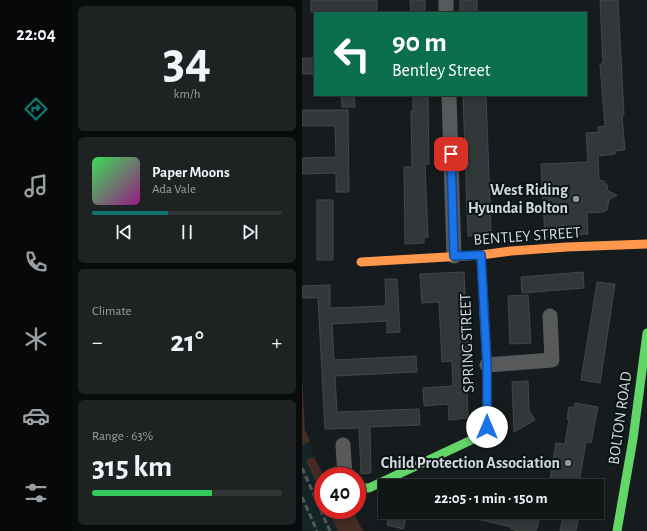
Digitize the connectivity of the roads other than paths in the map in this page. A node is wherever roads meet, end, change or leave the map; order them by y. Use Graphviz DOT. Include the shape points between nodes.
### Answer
graph roads {
  1 [pos="446,0"];
  2 [pos="446,12"];
  3 [pos="449,96"];
  4 [pos="647,244"];
  5 [pos="481,255"];
  6 [pos="454,256"];
  7 [pos="361,262"];
  8 [pos="550,316"];
  9 [pos="647,333"];
  10 [pos="487,365"];
  11 [pos="640,440"];
  12 [pos="343,445"];
  13 [pos="344,467"];
  14 [pos="366,488"];
  15 [pos="618,531"];
  1 -- 2 [label="street"];
  3 -- 6 [label="street"];
  4 -- 5 [label="street, BENTLEY STREET" via="567,247"];
  5 -- 6 [label="street, BENTLEY STREET"];
  5 -- 10 [label="street, SPRING STREET"];
  6 -- 7 [label="street, BENTLEY STREET"];
  8 -- 10 [label="street" via="552,360"];
  9 -- 11 [label="street, BOLTON ROAD"];
  10 -- 14 [label="street, SPRING STREET" via="485,432"];
  11 -- 15 [label="street, BOLTON ROAD"];
  12 -- 13 [label="street"];
}
